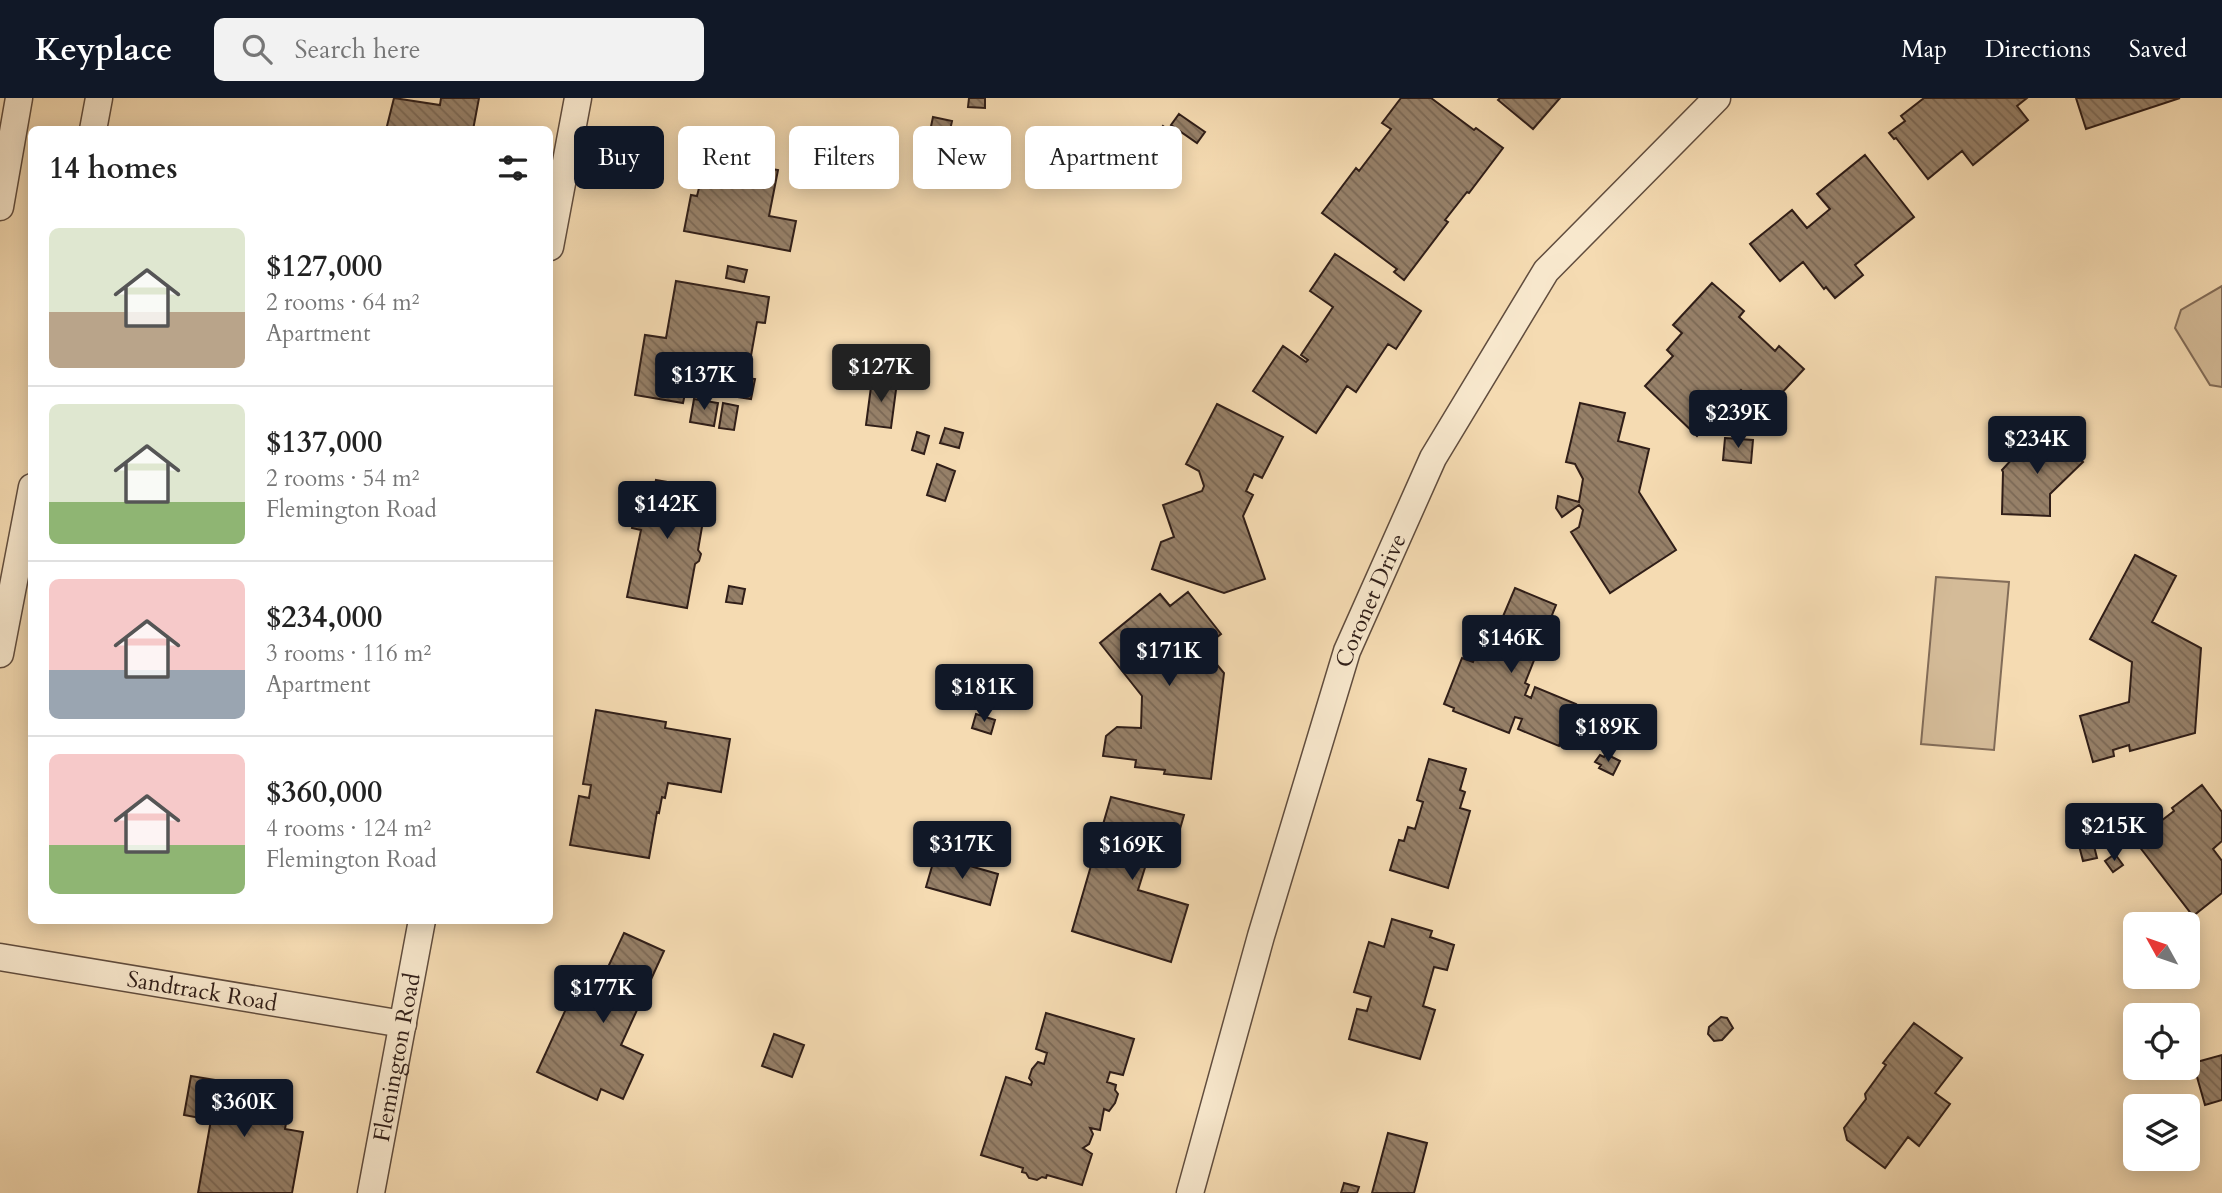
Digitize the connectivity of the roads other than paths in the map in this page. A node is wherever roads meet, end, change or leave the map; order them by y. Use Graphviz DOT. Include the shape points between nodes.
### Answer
graph roads {
  1 [pos="19,98"];
  2 [pos="99,98"];
  3 [pos="578,98"];
  4 [pos="1717,98"];
  5 [pos="94,126"];
  6 [pos="0,207"];
  7 [pos="553,231"];
  8 [pos="28,508"];
  9 [pos="0,654"];
  10 [pos="421,924"];
  11 [pos="0,957"];
  12 [pos="403,1024"];
  13 [pos="371,1193"];
  14 [pos="1190,1193"];
  1 -- 6 [label="street"];
  2 -- 5 [label="street"];
  3 -- 7 [label="street"];
  4 -- 14 [label="street, Coronet Drive" via="1546,271 1433,458 1347,651"];
  8 -- 9 [label="street"];
  10 -- 12 [label="street, Flemington Road"];
  11 -- 12 [label="street, Sandtrack Road"];
  12 -- 13 [label="street, Flemington Road"];
}
